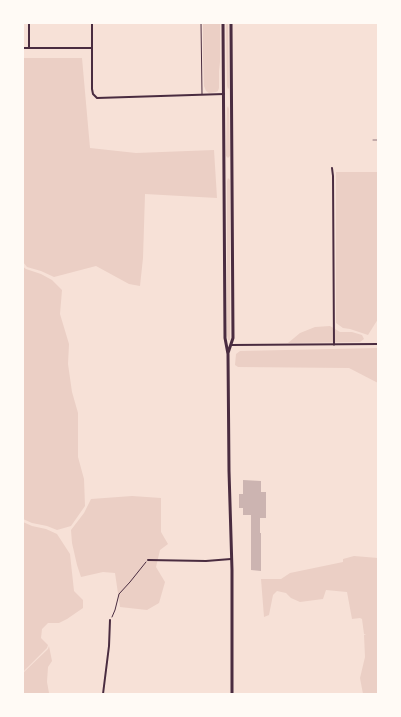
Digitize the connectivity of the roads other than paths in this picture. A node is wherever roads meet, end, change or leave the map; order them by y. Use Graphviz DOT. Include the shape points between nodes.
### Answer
graph roads {
  1 [pos="29,22"];
  2 [pos="92,22"];
  3 [pos="201,22"];
  4 [pos="223,22"];
  5 [pos="231,22"];
  6 [pos="22,48"];
  7 [pos="29,48"];
  8 [pos="92,48"];
  9 [pos="202,94"];
  10 [pos="224,95"];
  11 [pos="232,96"];
  12 [pos="233,166"];
  13 [pos="224,167"];
  14 [pos="332,168"];
  15 [pos="378,344"];
  16 [pos="230,345"];
  17 [pos="334,345"];
  18 [pos="228,354"];
  19 [pos="232,559"];
  20 [pos="148,560"];
  21 [pos="110,620"];
  22 [pos="103,694"];
  23 [pos="232,694"];
  1 -- 7 [label="street"];
  2 -- 8 [label="street"];
  3 -- 9 [label="lane"];
  4 -- 10 [label="main road"];
  5 -- 11 [label="main road"];
  6 -- 7 [label="street"];
  7 -- 8 [label="street"];
  8 -- 9 [label="street" via="92,89 97,98"];
  9 -- 10 [label="street"];
  10 -- 11 [label="main road"];
  10 -- 13 [label="main road"];
  11 -- 12 [label="main road"];
  12 -- 13 [label="main road"];
  12 -- 16 [label="main road"];
  13 -- 18 [label="main road" via="225,338"];
  14 -- 17 [label="street"];
  15 -- 17 [label="street"];
  16 -- 17 [label="street"];
  16 -- 18 [label="main road"];
  18 -- 19 [label="main road"];
  19 -- 20 [label="street"];
  19 -- 23 [label="main road"];
  21 -- 22 [label="street"];
}
